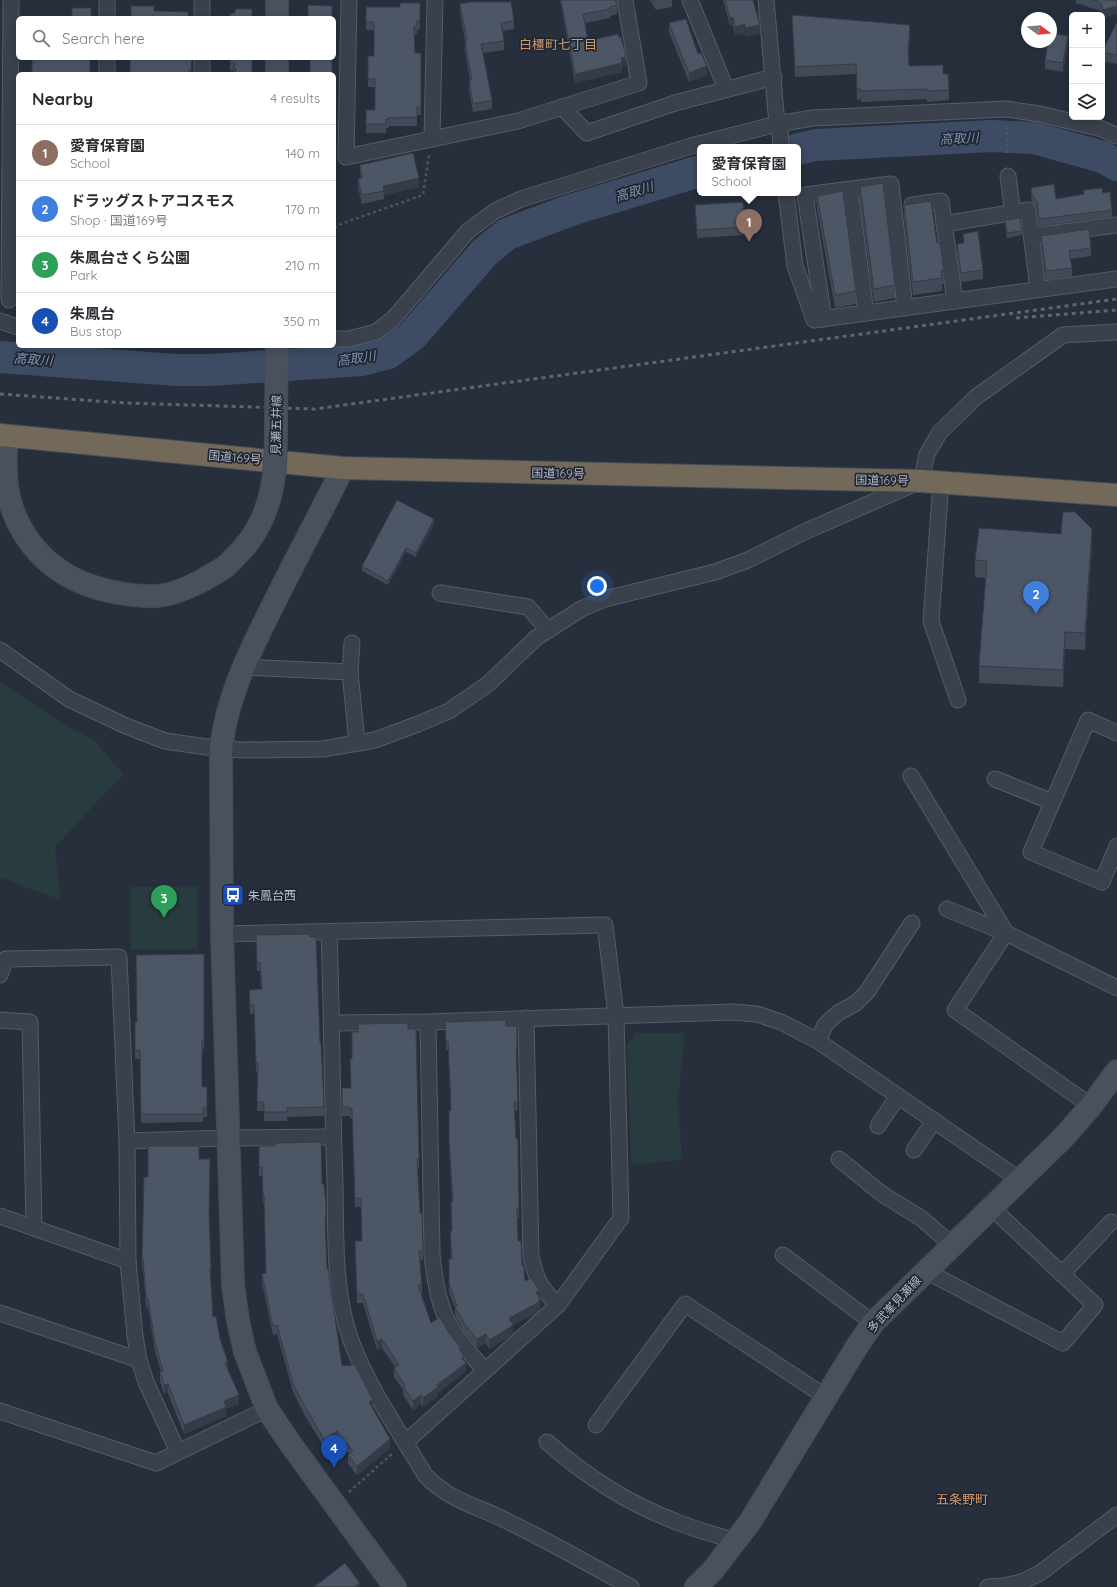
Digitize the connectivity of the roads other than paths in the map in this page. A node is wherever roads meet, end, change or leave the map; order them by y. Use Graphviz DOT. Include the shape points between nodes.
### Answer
graph roads {
  1 [pos="10,0"];
  2 [pos="107,0"];
  3 [pos="202,0"];
  4 [pos="277,0"];
  5 [pos="349,0"];
  6 [pos="435,0"];
  7 [pos="625,0"];
  8 [pos="690,0"];
  9 [pos="766,0"];
  10 [pos="107,16"];
  11 [pos="202,16"];
  12 [pos="277,16"];
  13 [pos="107,60"];
  14 [pos="202,60"];
  15 [pos="277,60"];
  16 [pos="107,72"];
  17 [pos="202,72"];
  18 [pos="277,72"];
  19 [pos="774,77"];
  20 [pos="726,89"];
  21 [pos="5,92"];
  22 [pos="562,107"];
  23 [pos="778,127"];
  24 [pos="1117,136"];
  25 [pos="432,139"];
  26 [pos="700,144"];
  27 [pos="781,144"];
  28 [pos="697,145"];
  29 [pos="1008,176"];
  30 [pos="5,180"];
  31 [pos="850,190"];
  32 [pos="786,196"];
  33 [pos="893,207"];
  34 [pos="1013,212"];
  35 [pos="944,224"];
  36 [pos="1117,225"];
  37 [pos="1032,236"];
  38 [pos="1117,279"];
  39 [pos="1038,289"];
  40 [pos="9,300"];
  41 [pos="955,301"];
  42 [pos="905,308"];
  43 [pos="866,313"];
  44 [pos="824,319"];
  45 [pos="0,321"];
  46 [pos="16,326"];
  47 [pos="1117,332"];
  48 [pos="336,339"];
  49 [pos="277,348"];
  50 [pos="4,435"];
  51 [pos="343,468"];
  52 [pos="931,481"];
  53 [pos="1117,495"];
  54 [pos="440,593"];
  55 [pos="548,630"];
  56 [pos="352,643"];
  57 [pos="0,650"];
  58 [pos="244,666"];
  59 [pos="350,672"];
  60 [pos="958,700"];
  61 [pos="1117,733"];
  62 [pos="357,743"];
  63 [pos="221,749"];
  64 [pos="911,776"];
  65 [pos="996,779"];
  66 [pos="1052,802"];
  67 [pos="1117,846"];
  68 [pos="948,909"];
  69 [pos="912,923"];
  70 [pos="329,932"];
  71 [pos="1006,933"];
  72 [pos="222,934"];
  73 [pos="0,975"];
  74 [pos="1117,988"];
  75 [pos="616,1015"];
  76 [pos="526,1018"];
  77 [pos="0,1020"];
  78 [pos="428,1022"];
  79 [pos="333,1023"];
  80 [pos="818,1041"];
  81 [pos="1117,1071"];
  82 [pos="898,1096"];
  83 [pos="1091,1106"];
  84 [pos="934,1121"];
  85 [pos="878,1126"];
  86 [pos="333,1137"];
  87 [pos="228,1138"];
  88 [pos="127,1141"];
  89 [pos="914,1150"];
  90 [pos="839,1159"];
  91 [pos="1020,1180"];
  92 [pos="992,1207"];
  93 [pos="0,1216"];
  94 [pos="1112,1222"];
  95 [pos="34,1228"];
  96 [pos="952,1245"];
  97 [pos="783,1255"];
  98 [pos="128,1261"];
  99 [pos="926,1271"];
  100 [pos="1062,1274"];
  101 [pos="558,1305"];
  102 [pos="0,1313"];
  103 [pos="873,1323"];
  104 [pos="139,1360"];
  105 [pos="485,1371"];
  106 [pos="826,1397"];
  107 [pos="267,1409"];
  108 [pos="0,1411"];
  109 [pos="596,1425"];
  110 [pos="406,1442"];
  111 [pos="547,1442"];
  112 [pos="178,1452"];
  113 [pos="1117,1515"];
  114 [pos="736,1541"];
  115 [pos="395,1587"];
  116 [pos="631,1587"];
  117 [pos="696,1587"];
  118 [pos="988,1587"];
  1 -- 21 [label="street"];
  2 -- 10 [label="street"];
  3 -- 11 [label="street"];
  4 -- 12 [label="main road"];
  5 -- 25 [label="street" via="346,157"];
  6 -- 25 [label="street"];
  7 -- 22 [label="street" via="639,83"];
  8 -- 20 [label="street"];
  9 -- 19 [label="street"];
  13 -- 16 [label="street"];
  14 -- 17 [label="street"];
  15 -- 18 [label="main road"];
  19 -- 20 [label="street"];
  19 -- 23 [label="street"];
  20 -- 22 [label="street" via="675,103 587,133"];
  21 -- 30 [label="street"];
  22 -- 25 [label="street" via="518,121"];
  23 -- 24 [label="street" via="813,118 1006,109 1056,117 1102,129"];
  23 -- 26 [label="street"];
  23 -- 27 [label="street"];
  28 -- 48 [label="street" via="521,199 495,210 468,231 394,318 376,332 349,339"];
  29 -- 34 [label="street"];
  30 -- 40 [label="street"];
  31 -- 33 [label="street" via="891,184"];
  31 -- 43 [label="street"];
  31 -- 44 [label="street" via="805,196"];
  32 -- 44 [label="street" via="794,266 814,320"];
  33 -- 35 [label="street" via="940,201"];
  33 -- 42 [label="street"];
  34 -- 35 [label="street"];
  34 -- 37 [label="street" via="1028,210"];
  35 -- 41 [label="street"];
  36 -- 37 [label="street"];
  37 -- 39 [label="street"];
  38 -- 39 [label="street"];
  39 -- 41 [label="street"];
  41 -- 42 [label="street"];
  42 -- 43 [label="street"];
  43 -- 44 [label="street"];
  45 -- 46 [label="street"];
  47 -- 52 [label="street" via="1063,335 976,397 940,432 927,454"];
  49 -- 50 [label="main road, 見瀬五井線, bridge" via="276,454 268,505 258,528 242,550 225,567 184,589 158,596 110,592 84,584 59,571 41,556 28,541 11,504"];
  50 -- 51 [label="highway, 国道169号"];
  51 -- 52 [label="highway, 国道169号"];
  51 -- 58 [label="main road"];
  52 -- 53 [label="highway, 国道169号"];
  52 -- 55 [label="street" via="804,532 748,560 715,572 605,599 581,609"];
  52 -- 60 [label="street" via="930,621"];
  54 -- 55 [label="street" via="528,607"];
  55 -- 62 [label="street" via="536,638 488,684 449,711 375,740"];
  56 -- 59 [label="street"];
  57 -- 63 [label="street" via="69,699 126,726 165,741"];
  58 -- 59 [label="street"];
  58 -- 63 [label="main road" via="230,702"];
  59 -- 62 [label="street"];
  61 -- 66 [label="street" via="1088,720"];
  62 -- 63 [label="street" via="323,749"];
  63 -- 72 [label="main road"];
  64 -- 71 [label="street"];
  65 -- 66 [label="street"];
  66 -- 67 [label="street" via="1031,852 1102,882"];
  68 -- 71 [label="street"];
  69 -- 80 [label="street" via="866,992 856,1003 838,1013 825,1025"];
  70 -- 72 [label="street"];
  70 -- 75 [label="street" via="605,925"];
  70 -- 79 [label="street"];
  71 -- 74 [label="street"];
  71 -- 83 [label="street" via="955,1010"];
  72 -- 87 [label="main road"];
  73 -- 88 [label="street" via="6,959 119,957"];
  75 -- 76 [label="street"];
  75 -- 80 [label="street" via="732,1012 757,1014 781,1022"];
  75 -- 101 [label="street" via="621,1218"];
  76 -- 78 [label="street"];
  76 -- 101 [label="street" via="531,1256 536,1277 543,1290"];
  77 -- 95 [label="street" via="30,1022"];
  78 -- 79 [label="street"];
  78 -- 105 [label="street" via="432,1254 435,1281 442,1308 456,1336"];
  79 -- 86 [label="street"];
  80 -- 82 [label="street"];
  81 -- 83 [label="main road, 多武峯見瀬線"];
  82 -- 84 [label="street"];
  82 -- 85 [label="street"];
  83 -- 91 [label="main road, 多武峯見瀬線"];
  84 -- 89 [label="street"];
  84 -- 91 [label="street"];
  86 -- 87 [label="street"];
  86 -- 110 [label="street" via="337,1269 346,1326 367,1377"];
  87 -- 88 [label="street"];
  87 -- 107 [label="main road" via="233,1285 238,1321 245,1352"];
  88 -- 98 [label="street"];
  90 -- 96 [label="street" via="882,1194 921,1218"];
  91 -- 92 [label="main road, 多武峯見瀬線"];
  92 -- 96 [label="main road, 多武峯見瀬線"];
  92 -- 100 [label="street"];
  93 -- 95 [label="street"];
  94 -- 100 [label="street"];
  95 -- 98 [label="street"];
  96 -- 99 [label="main road, 多武峯見瀬線"];
  97 -- 103 [label="street"];
  98 -- 104 [label="street"];
  99 -- 100 [label="street" via="1063,1342 1095,1305"];
  99 -- 103 [label="main road, 多武峯見瀬線"];
  101 -- 105 [label="street"];
  102 -- 104 [label="street"];
  103 -- 106 [label="main road, 多武峯見瀬線"];
  104 -- 112 [label="street" via="146,1382"];
  105 -- 110 [label="street"];
  106 -- 109 [label="street" via="685,1304"];
  106 -- 114 [label="main road, 多武峯見瀬線"];
  107 -- 112 [label="street"];
  107 -- 115 [label="main road"];
  108 -- 112 [label="street" via="156,1463"];
  110 -- 116 [label="street" via="425,1475 436,1487 508,1521"];
  111 -- 114 [label="street" via="575,1466 613,1491 651,1511 678,1523"];
  113 -- 118 [label="street" via="1040,1573 1022,1582"];
  114 -- 117 [label="main road, 多武峯見瀬線"];
}
